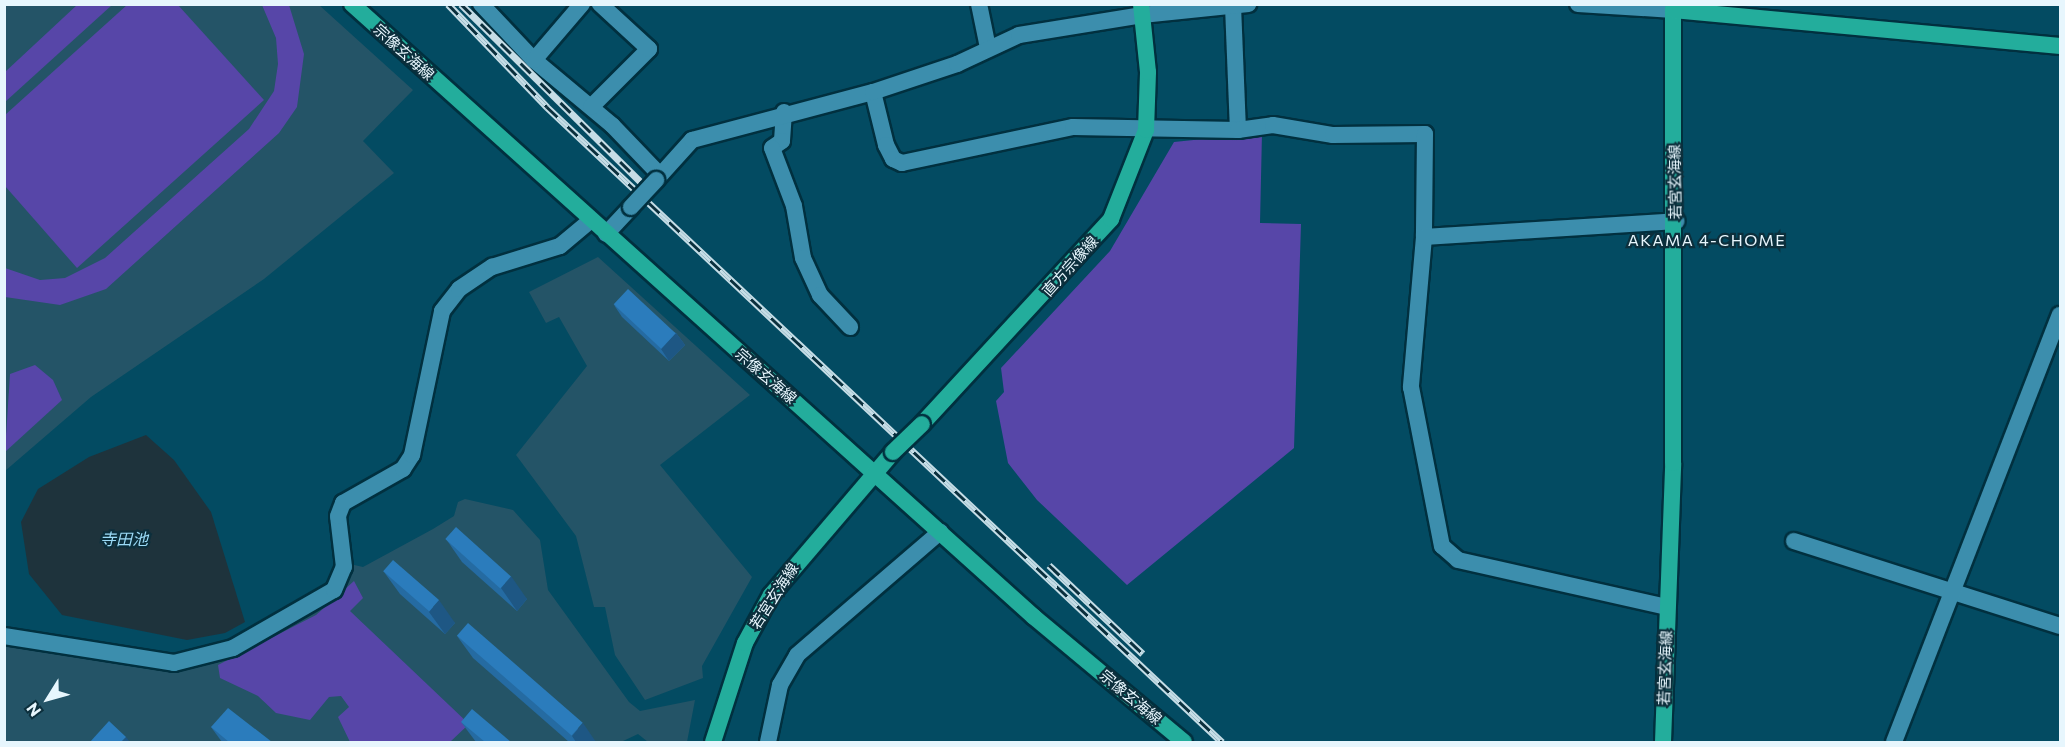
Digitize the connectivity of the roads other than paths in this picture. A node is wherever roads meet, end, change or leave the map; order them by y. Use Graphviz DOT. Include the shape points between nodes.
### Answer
graph roads {
  1 [pos="352,4"];
  2 [pos="481,4"];
  3 [pos="582,4"];
  4 [pos="600,4"];
  5 [pos="979,4"];
  6 [pos="1578,4"];
  7 [pos="1241,5"];
  8 [pos="1676,7"];
  9 [pos="1141,10"];
  10 [pos="2061,46"];
  11 [pos="988,48"];
  12 [pos="534,60"];
  13 [pos="873,92"];
  14 [pos="591,107"];
  15 [pos="784,112"];
  16 [pos="1146,130"];
  17 [pos="1238,130"];
  18 [pos="658,177"];
  19 [pos="591,220"];
  20 [pos="1676,221"];
  21 [pos="606,234"];
  22 [pos="1424,237"];
  23 [pos="2061,315"];
  24 [pos="850,327"];
  25 [pos="874,472"];
  26 [pos="940,532"];
  27 [pos="1794,541"];
  28 [pos="1952,591"];
  29 [pos="1667,607"];
  30 [pos="2061,626"];
  31 [pos="4,636"];
  32 [pos="713,742"];
  33 [pos="768,742"];
  34 [pos="1184,742"];
  35 [pos="1663,742"];
  36 [pos="1894,742"];
  1 -- 19 [label="main road, 宗像玄海線"];
  2 -- 12 [label="street"];
  3 -- 12 [label="street"];
  4 -- 14 [label="street" via="649,49"];
  5 -- 11 [label="street"];
  6 -- 8 [label="street"];
  7 -- 9 [label="street"];
  7 -- 17 [label="street"];
  8 -- 10 [label="main road"];
  8 -- 20 [label="main road, 若宮玄海線"];
  9 -- 11 [label="street" via="1019,35"];
  9 -- 16 [label="main road, 直方宗像線" via="1148,72"];
  11 -- 13 [label="street"];
  12 -- 14 [label="street"];
  13 -- 15 [label="street"];
  13 -- 16 [label="street" via="886,145 893,159 902,164 1073,127"];
  14 -- 18 [label="street"];
  15 -- 18 [label="street" via="692,140"];
  15 -- 24 [label="street" via="782,141 772,148 794,206 803,258 820,295"];
  16 -- 17 [label="street"];
  16 -- 25 [label="main road, 直方宗像線, bridge" via="1111,219"];
  17 -- 22 [label="street" via="1273,125 1332,135 1425,134"];
  18 -- 21 [label="street, bridge"];
  19 -- 21 [label="main road, 宗像玄海線"];
  19 -- 31 [label="street" via="560,246 492,267 459,289 442,311 412,455 403,469 343,503 338,516 344,567 334,590 233,648 174,663"];
  20 -- 22 [label="street"];
  20 -- 29 [label="main road, 若宮玄海線"];
  21 -- 25 [label="main road, 宗像玄海線"];
  22 -- 29 [label="street" via="1411,387 1442,546 1458,560"];
  23 -- 28 [label="street"];
  25 -- 26 [label="main road, 宗像玄海線"];
  25 -- 32 [label="main road, 若宮玄海線" via="771,596 745,643"];
  26 -- 33 [label="street" via="797,655 780,685"];
  26 -- 34 [label="main road, 宗像玄海線"];
  27 -- 28 [label="street"];
  28 -- 30 [label="street"];
  28 -- 36 [label="street"];
  29 -- 35 [label="main road, 若宮玄海線"];
}
